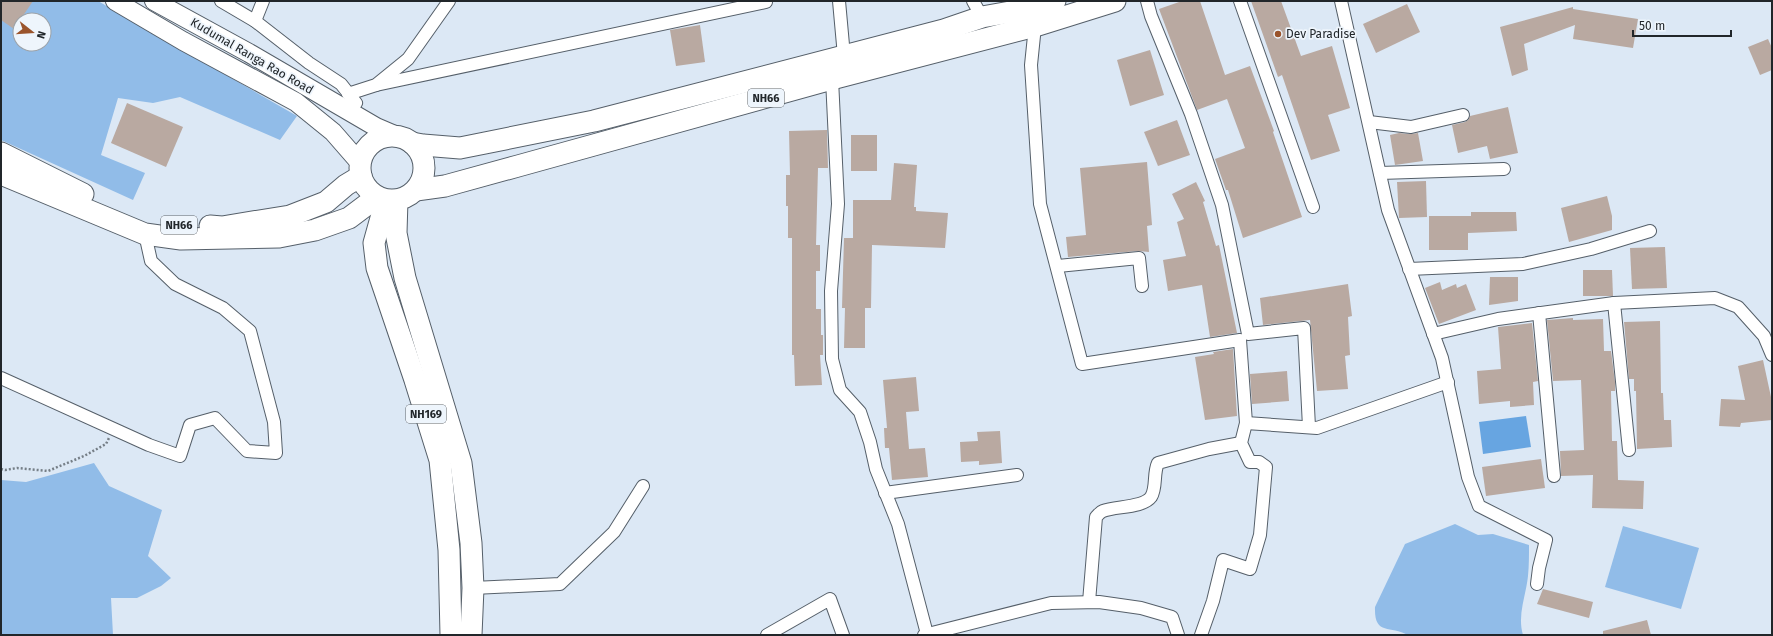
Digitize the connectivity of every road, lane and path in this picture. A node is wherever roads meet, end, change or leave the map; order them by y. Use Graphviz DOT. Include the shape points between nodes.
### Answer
graph roads {
  1 [pos="115,1"];
  2 [pos="154,1"];
  3 [pos="221,1"];
  4 [pos="263,1"];
  5 [pos="449,1"];
  6 [pos="840,1"];
  7 [pos="1055,1"];
  8 [pos="1115,1"];
  9 [pos="1147,1"];
  10 [pos="1240,1"];
  11 [pos="1341,1"];
  12 [pos="766,2"];
  13 [pos="977,9"];
  14 [pos="254,21"];
  15 [pos="1035,26"];
  16 [pos="844,56"];
  17 [pos="832,80"];
  18 [pos="376,85"];
  19 [pos="348,94"];
  20 [pos="349,112"];
  21 [pos="1463,115"];
  22 [pos="1369,122"];
  23 [pos="404,139"];
  24 [pos="1,153"];
  25 [pos="1504,169"];
  26 [pos="361,170"];
  27 [pos="1380,173"];
  28 [pos="1,174"];
  29 [pos="416,190"];
  30 [pos="387,199"];
  31 [pos="1312,207"];
  32 [pos="1650,231"];
  33 [pos="145,234"];
  34 [pos="1058,266"];
  35 [pos="1410,269"];
  36 [pos="1142,286"];
  37 [pos="1614,303"];
  38 [pos="1539,313"];
  39 [pos="1433,334"];
  40 [pos="1772,355"];
  41 [pos="1,378"];
  42 [pos="1448,382"];
  43 [pos="1246,422"];
  44 [pos="1309,427"];
  45 [pos="114,429"];
  46 [pos="1241,443"];
  47 [pos="1629,450"];
  48 [pos="1,469"];
  49 [pos="1017,475"];
  50 [pos="1554,476"];
  51 [pos="643,486"];
  52 [pos="885,493"];
  53 [pos="1537,584"];
  54 [pos="473,588"];
  55 [pos="1089,602"];
  56 [pos="451,635"];
  57 [pos="471,635"];
  58 [pos="767,635"];
  59 [pos="843,635"];
  60 [pos="926,635"];
  61 [pos="1178,635"];
  62 [pos="1201,635"];
  1 -- 26 [label="main road" via="183,42 296,102 333,132"];
  2 -- 20 [label="main road, Kudumal Ranga Rao Road"];
  3 -- 14 [label="street"];
  4 -- 14 [label="street"];
  5 -- 18 [label="street" via="408,59"];
  6 -- 16 [label="street"];
  7 -- 13 [label="highway, NH66" via="1033,8"];
  8 -- 15 [label="highway, NH66"];
  9 -- 44 [label="street" via="1191,114 1222,205 1248,334 1304,328"];
  10 -- 31 [label="street"];
  11 -- 22 [label="street"];
  12 -- 18 [label="street"];
  13 -- 16 [label="highway, NH66" via="944,30"];
  14 -- 19 [label="street" via="341,84"];
  15 -- 17 [label="highway, NH66"];
  15 -- 34 [label="street" via="1031,65 1040,204"];
  16 -- 23 [label="highway, NH66" via="594,121 476,145 460,148 423,145"];
  17 -- 29 [label="highway, NH66" via="445,186"];
  17 -- 52 [label="street" via="838,204 832,291 832,359 840,390 860,412"];
  18 -- 19 [label="street"];
  19 -- 20 [label="street" via="356,103"];
  20 -- 23 [label="main road, Kudumal Ranga Rao Road"];
  21 -- 22 [label="street" via="1411,127"];
  22 -- 27 [label="street"];
  23 -- 26 [label="highway, NH66" via="387,136 378,139 364,153"];
  23 -- 29 [label="highway" via="421,155 424,171 422,181"];
  24 -- 26 [label="highway, NH66" via="116,211 160,225 222,226 290,216 326,202"];
  25 -- 27 [label="street"];
  26 -- 30 [label="highway" via="363,182 369,191"];
  27 -- 35 [label="street" via="1388,210"];
  28 -- 33 [label="highway, NH66"];
  29 -- 30 [label="highway, NH66" via="408,197"];
  30 -- 33 [label="highway, NH66" via="349,218 315,230 279,237 181,239"];
  30 -- 54 [label="highway, NH169" via="405,278 461,463 471,543"];
  30 -- 56 [label="highway, NH169" via="374,243 377,268 440,460 450,550"];
  32 -- 35 [label="street" via="1591,249 1524,264"];
  33 -- 45 [label="street" via="152,261 175,284 223,308 250,331 274,422 276,453 247,451 215,418 190,425 180,456"];
  34 -- 36 [label="street" via="1139,258"];
  34 -- 43 [label="street" via="1082,364 1240,340"];
  35 -- 39 [label="street"];
  37 -- 38 [label="street"];
  37 -- 40 [label="street" via="1715,298 1738,307 1764,336"];
  37 -- 47 [label="street"];
  38 -- 39 [label="street" via="1498,319"];
  38 -- 50 [label="street"];
  39 -- 42 [label="street"];
  41 -- 45 [label="street"];
  42 -- 44 [label="street" via="1317,428"];
  42 -- 53 [label="street" via="1468,477 1479,506 1546,540"];
  43 -- 44 [label="street"];
  43 -- 46 [label="street"];
  45 -- 48 [label="path" via="106,444 48,472 17,468"];
  46 -- 55 [label="street" via="1158,463 1154,470 1151,497 1144,502 1103,511 1096,517"];
  46 -- 62 [label="street" via="1250,462 1259,462 1266,467 1260,536 1250,569 1224,560"];
  49 -- 52 [label="street"];
  51 -- 54 [label="street" via="614,532 560,584"];
  52 -- 60 [label="street" via="898,524"];
  54 -- 57 [label="highway, NH169"];
  55 -- 60 [label="street" via="1051,602"];
  55 -- 61 [label="street" via="1141,608 1172,617"];
  58 -- 59 [label="street" via="830,599"];
}
